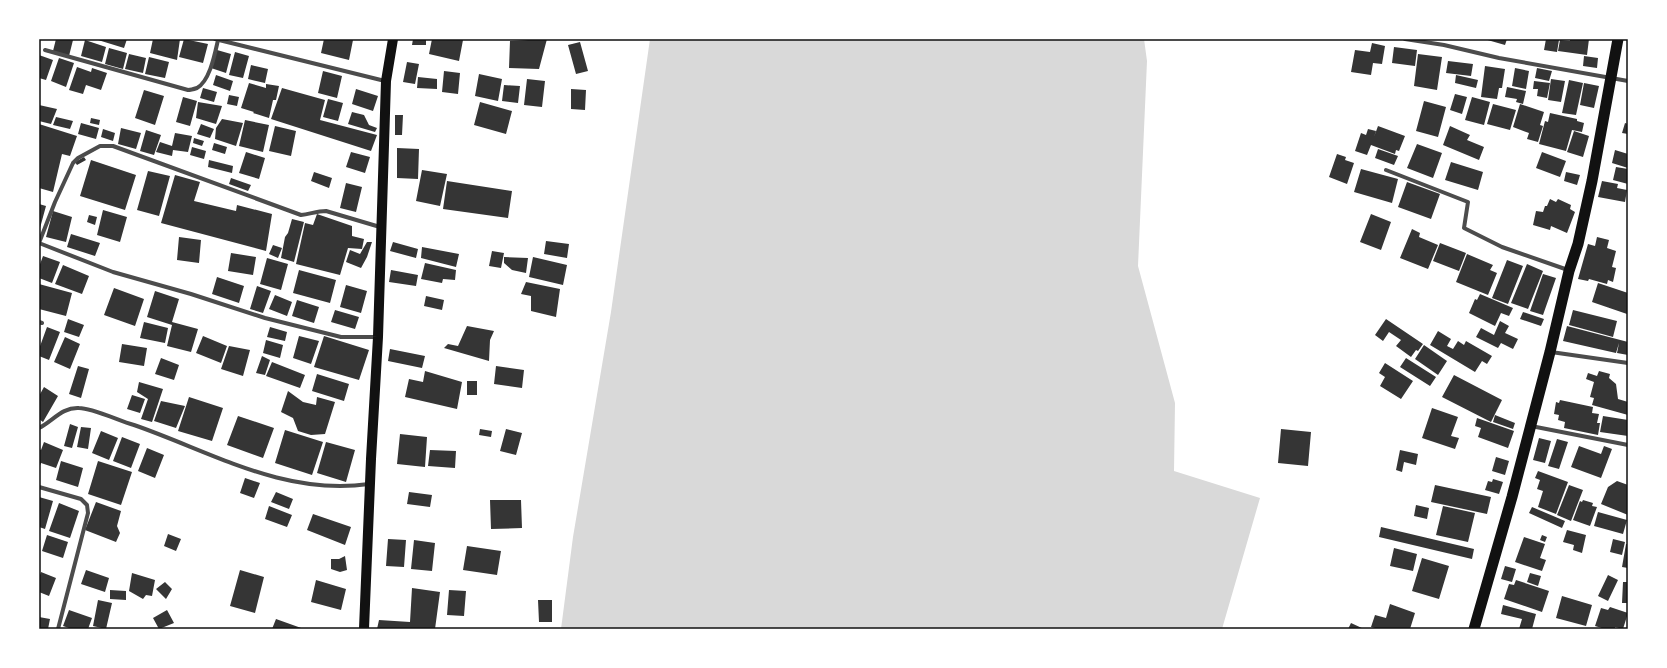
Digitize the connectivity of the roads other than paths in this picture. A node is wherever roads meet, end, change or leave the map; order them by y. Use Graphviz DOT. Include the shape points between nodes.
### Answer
graph roads {
  1 [pos="216,39"];
  2 [pos="393,39"];
  3 [pos="1405,39"];
  4 [pos="1618,39"];
  5 [pos="45,50"];
  6 [pos="1611,78"];
  7 [pos="386,81"];
  8 [pos="1628,81"];
  9 [pos="1386,170"];
  10 [pos="382,228"];
  11 [pos="39,243"];
  12 [pos="1569,270"];
  13 [pos="378,337"];
  14 [pos="1550,352"];
  15 [pos="1628,363"];
  16 [pos="1531,425"];
  17 [pos="39,428"];
  18 [pos="1628,445"];
  19 [pos="370,484"];
  20 [pos="39,487"];
  21 [pos="58,629"];
  22 [pos="364,629"];
  23 [pos="1474,629"];
  1 -- 5 [label="street" via="206,78 198,88 188,90"];
  1 -- 7 [label="street"];
  2 -- 7 [label="main road"];
  3 -- 6 [label="street"];
  4 -- 6 [label="highway"];
  6 -- 8 [label="street"];
  6 -- 12 [label="highway" via="1592,181 1578,244"];
  7 -- 10 [label="main road"];
  9 -- 12 [label="street" via="1468,202 1464,228 1502,247"];
  10 -- 11 [label="street" via="326,211 301,215 113,146 100,146 73,163"];
  10 -- 13 [label="main road"];
  11 -- 13 [label="street" via="114,272 265,318 341,337"];
  12 -- 14 [label="highway"];
  13 -- 19 [label="main road"];
  14 -- 15 [label="street"];
  14 -- 16 [label="highway"];
  16 -- 18 [label="street"];
  16 -- 23 [label="highway"];
  17 -- 19 [label="street" via="61,412 80,408 284,481 324,487"];
  19 -- 22 [label="main road"];
  20 -- 21 [label="street" via="81,499 87,505 88,513"];
}
